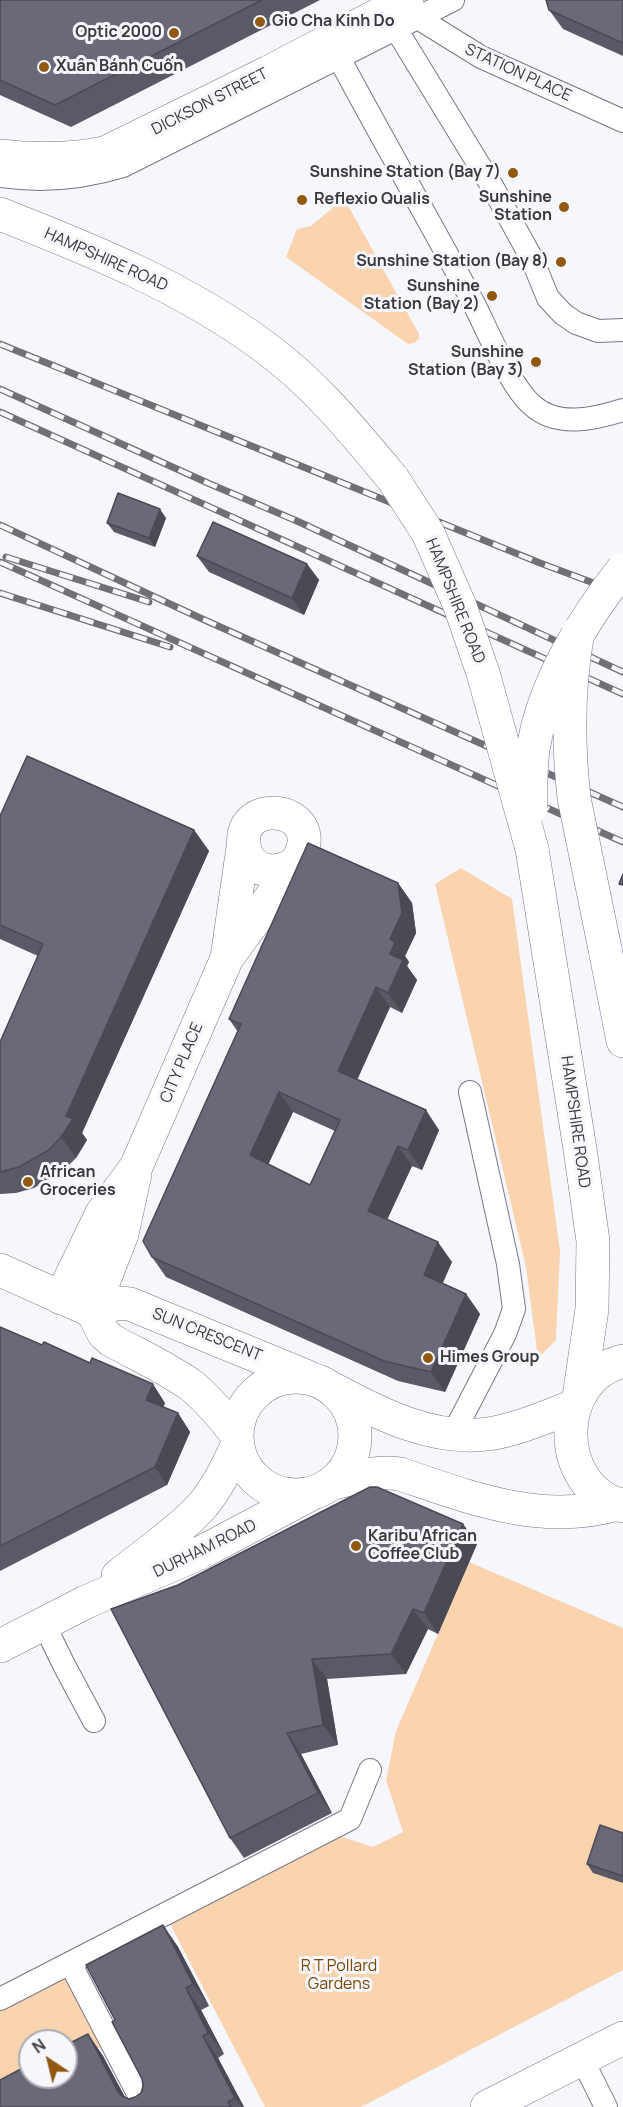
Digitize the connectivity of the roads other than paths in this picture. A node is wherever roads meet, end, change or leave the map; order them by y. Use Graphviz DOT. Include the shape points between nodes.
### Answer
graph roads {
  1 [pos="453,0"];
  2 [pos="407,16"];
  3 [pos="339,58"];
  4 [pos="623,121"];
  5 [pos="0,156"];
  6 [pos="0,176"];
  7 [pos="2,215"];
  8 [pos="623,330"];
  9 [pos="623,410"];
  10 [pos="623,569"];
  11 [pos="578,632"];
  12 [pos="244,840"];
  13 [pos="532,849"];
  14 [pos="298,860"];
  15 [pos="227,958"];
  16 [pos="623,1041"];
  17 [pos="470,1092"];
  18 [pos="136,1167"];
  19 [pos="0,1270"];
  20 [pos="61,1298"];
  21 [pos="92,1311"];
  22 [pos="623,1361"];
  23 [pos="325,1385"];
  24 [pos="577,1401"];
  25 [pos="453,1434"];
  26 [pos="237,1440"];
  27 [pos="325,1487"];
  28 [pos="620,1505"];
  29 [pos="87,1602"];
  30 [pos="44,1624"];
  31 [pos="0,1646"];
  32 [pos="94,1721"];
  33 [pos="370,1770"];
  34 [pos="70,1963"];
  35 [pos="0,1999"];
  36 [pos="623,2038"];
  37 [pos="582,2059"];
  38 [pos="145,2107"];
  39 [pos="487,2107"];
  40 [pos="606,2107"];
  1 -- 2 [label="lane"];
  2 -- 3 [label="lane"];
  2 -- 4 [label="lane, STATION PLACE" via="481,57"];
  2 -- 5 [label="street, DICKSON STREET" via="249,82 105,153 46,160"];
  2 -- 8 [label="lane" via="549,298 576,323 598,331"];
  3 -- 6 [label="lane" via="123,166 56,178"];
  3 -- 9 [label="lane" via="528,401 544,413 569,419 588,419"];
  7 -- 13 [label="street, HAMPSHIRE ROAD, bridge" via="177,292 233,324 315,390 360,438 428,533 460,606 483,673"];
  10 -- 11 [label="street, HAMPSHIRE ROAD, bridge"];
  11 -- 13 [label="street, HAMPSHIRE ROAD, bridge" via="548,697 534,744"];
  11 -- 16 [label="street, HAMPSHIRE ROAD, bridge" via="571,666 574,798"];
  12 -- 14 [label="street" via="247,855 264,870 279,872"];
  12 -- 14 [label="street" via="257,817 269,812 282,813 295,820 303,834"];
  12 -- 15 [label="street, CITY PLACE"];
  13 -- 24 [label="street, HAMPSHIRE ROAD" via="592,1241 592,1309"];
  14 -- 15 [label="street, CITY PLACE"];
  15 -- 18 [label="street, CITY PLACE"];
  17 -- 25 [label="lane" via="508,1264 514,1310"];
  18 -- 20 [label="street, CITY PLACE" via="99,1218"];
  18 -- 21 [label="street, CITY PLACE" via="122,1234"];
  19 -- 20 [label="street"];
  20 -- 21 [label="street"];
  21 -- 23 [label="street, SUN CRESCENT" via="130,1304"];
  21 -- 26 [label="street" via="111,1340 192,1387 221,1415"];
  22 -- 24 [label="street" via="590,1382"];
  23 -- 25 [label="street, SUN CRESCENT" via="393,1419"];
  23 -- 26 [label="street" via="308,1378 286,1378 265,1386 242,1412"];
  23 -- 27 [label="street" via="338,1394 349,1411 355,1442 344,1470"];
  24 -- 25 [label="street, SUN CRESCENT" via="489,1434"];
  24 -- 28 [label="street, HAMPSHIRE ROAD" via="570,1422 573,1456 590,1485"];
  26 -- 27 [label="street" via="246,1468 262,1485 296,1495"];
  26 -- 29 [label="street, DURHAM ROAD" via="213,1492 202,1506"];
  27 -- 28 [label="street" via="389,1472 479,1501 524,1509 584,1512"];
  27 -- 29 [label="street, DURHAM ROAD" via="202,1552"];
  29 -- 30 [label="street, DURHAM ROAD"];
  30 -- 31 [label="street, DURHAM ROAD"];
  30 -- 32 [label="lane"];
  33 -- 34 [label="lane" via="350,1819"];
  34 -- 35 [label="lane"];
  34 -- 38 [label="lane"];
  36 -- 37 [label="street"];
  37 -- 39 [label="street"];
  37 -- 40 [label="lane"];
}
